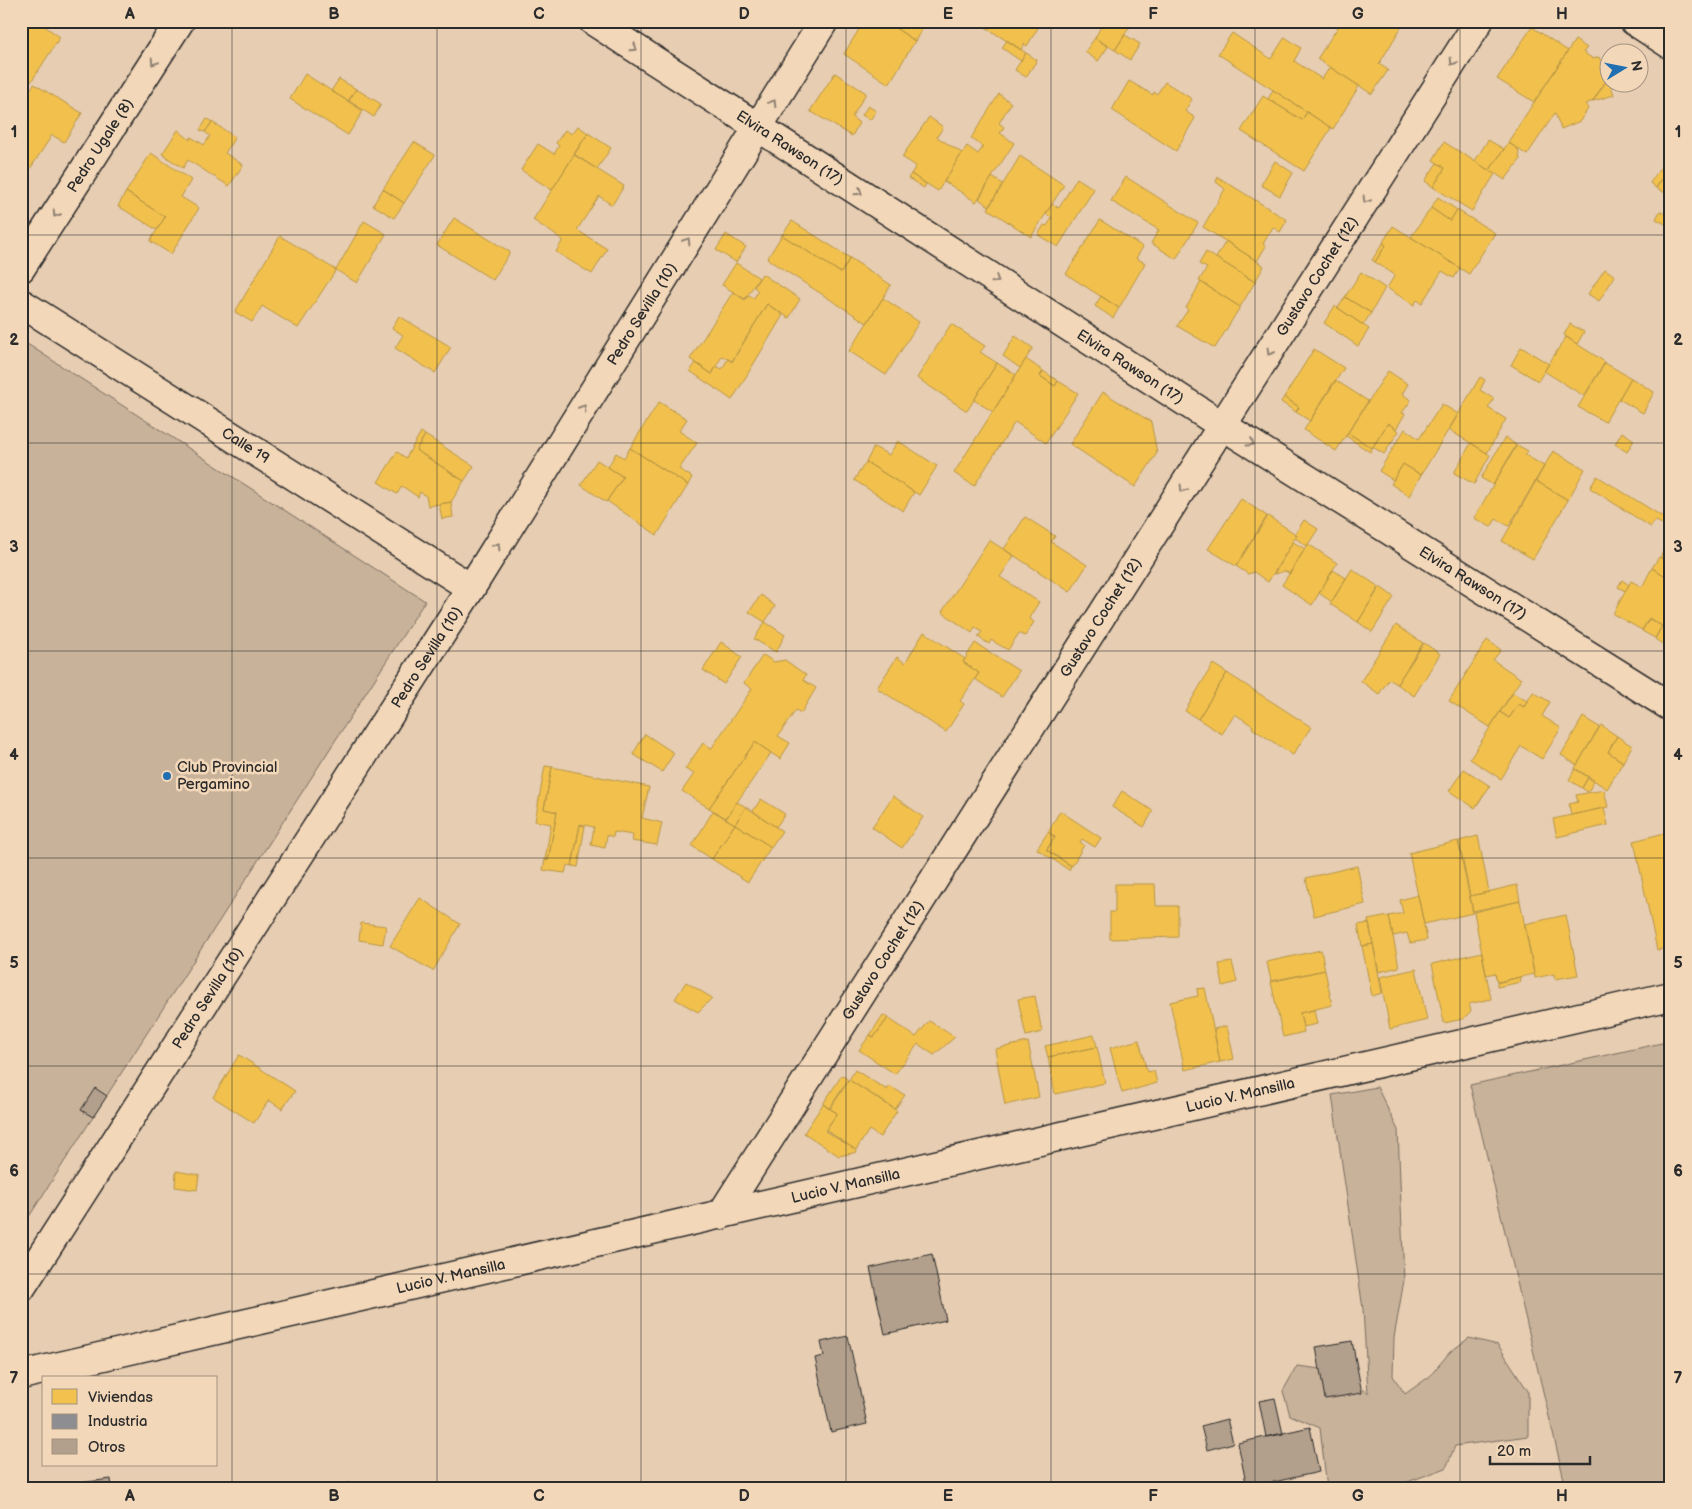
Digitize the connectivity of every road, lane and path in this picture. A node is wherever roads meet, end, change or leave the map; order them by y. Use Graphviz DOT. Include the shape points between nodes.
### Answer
graph roads {
  1 [pos="180,21"];
  2 [pos="593,21"];
  3 [pos="824,21"];
  4 [pos="1479,21"];
  5 [pos="1634,21"];
  6 [pos="1671,45"];
  7 [pos="758,127"];
  8 [pos="21,268"];
  9 [pos="21,303"];
  10 [pos="1223,426"];
  11 [pos="471,588"];
  12 [pos="1671,707"];
  13 [pos="1671,996"];
  14 [pos="721,1215"];
  15 [pos="21,1288"];
  16 [pos="21,1375"];
  1 -- 8 [label="street, Pedro Ugale (8), one-way"];
  2 -- 7 [label="street, Elvira Rawson (17), one-way"];
  7 -- 3 [label="street, Pedro Sevilla (10), one-way"];
  4 -- 10 [label="street, Gustavo Cochet (12), one-way"];
  5 -- 6 [label="street"];
  7 -- 10 [label="street, Elvira Rawson (17), one-way"];
  11 -- 7 [label="street, Pedro Sevilla (10), one-way"];
  9 -- 11 [label="street, Calle 19"];
  10 -- 12 [label="street, Elvira Rawson (17), one-way"];
  10 -- 14 [label="street, Gustavo Cochet (12), one-way"];
  11 -- 15 [label="street, Pedro Sevilla (10)"];
  13 -- 14 [label="street, Lucio V. Mansilla"];
  14 -- 16 [label="street, Lucio V. Mansilla"];
}
